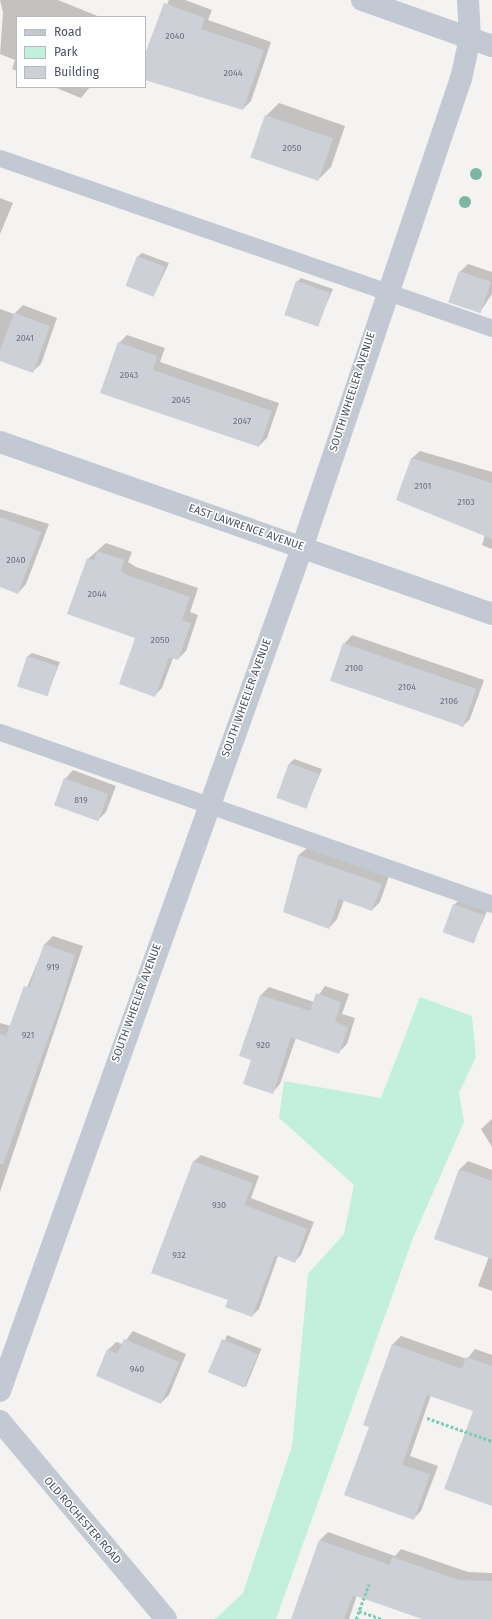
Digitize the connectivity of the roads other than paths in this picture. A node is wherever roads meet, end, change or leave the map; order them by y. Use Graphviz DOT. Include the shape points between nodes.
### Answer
graph roads {
  1 [pos="362,0"];
  2 [pos="468,0"];
  3 [pos="470,38"];
  4 [pos="492,46"];
  5 [pos="0,158"];
  6 [pos="387,292"];
  7 [pos="492,328"];
  8 [pos="0,442"];
  9 [pos="302,548"];
  10 [pos="492,614"];
  11 [pos="0,732"];
  12 [pos="208,804"];
  13 [pos="492,904"];
  14 [pos="0,1391"];
  15 [pos="0,1421"];
  16 [pos="166,1619"];
  1 -- 3 [label="street"];
  2 -- 3 [label="street, SOUTH WHEELER AVENUE"];
  3 -- 4 [label="street"];
  3 -- 6 [label="street, SOUTH WHEELER AVENUE" via="462,79"];
  5 -- 6 [label="lane"];
  6 -- 7 [label="lane"];
  6 -- 9 [label="street, SOUTH WHEELER AVENUE"];
  8 -- 9 [label="street, EAST LAWRENCE AVENUE"];
  9 -- 10 [label="street, EAST LAWRENCE AVENUE"];
  9 -- 12 [label="street, SOUTH WHEELER AVENUE"];
  11 -- 12 [label="lane"];
  12 -- 13 [label="lane"];
  12 -- 14 [label="street, SOUTH WHEELER AVENUE"];
  15 -- 16 [label="street, OLD ROCHESTER ROAD"];
}
